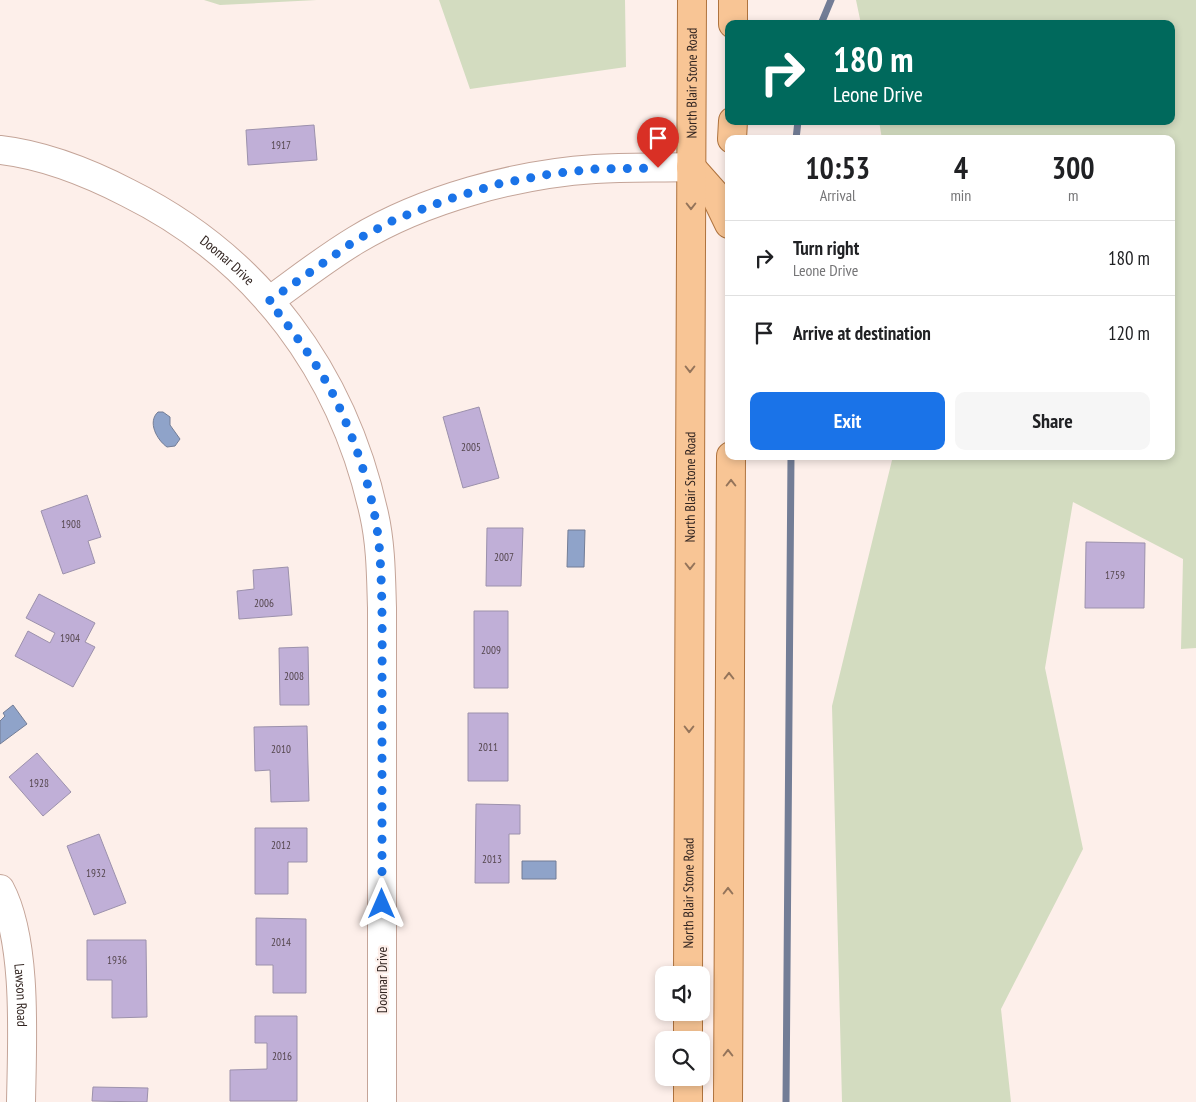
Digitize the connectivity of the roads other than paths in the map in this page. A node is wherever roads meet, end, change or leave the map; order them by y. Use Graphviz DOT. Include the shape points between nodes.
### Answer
graph roads {
  1 [pos="692,0"];
  2 [pos="733,0"];
  3 [pos="733,20"];
  4 [pos="0,150"];
  5 [pos="691,167"];
  6 [pos="725,216"];
  7 [pos="269,301"];
  8 [pos="731,460"];
  9 [pos="0,889"];
  10 [pos="688,966"];
  11 [pos="688,1086"];
  12 [pos="21,1102"];
  13 [pos="382,1102"];
  14 [pos="688,1102"];
  15 [pos="728,1102"];
  1 -- 5 [label="main road, North Blair Stone Road"];
  2 -- 3 [label="main road"];
  4 -- 7 [label="street, Doomar Drive" via="53,162 105,181 151,204 219,251"];
  5 -- 6 [label="main road" via="714,193"];
  5 -- 7 [label="street" via="596,169 550,174 498,184 449,199 396,219 356,240"];
  5 -- 10 [label="main road, North Blair Stone Road, one-way"];
  7 -- 13 [label="street, Doomar Drive" via="306,348 341,411 362,466 380,555"];
  15 -- 8 [label="main road, one-way"];
  9 -- 12 [label="street, Lawson Road" via="14,932 19,972"];
  11 -- 14 [label="main road"];
}
